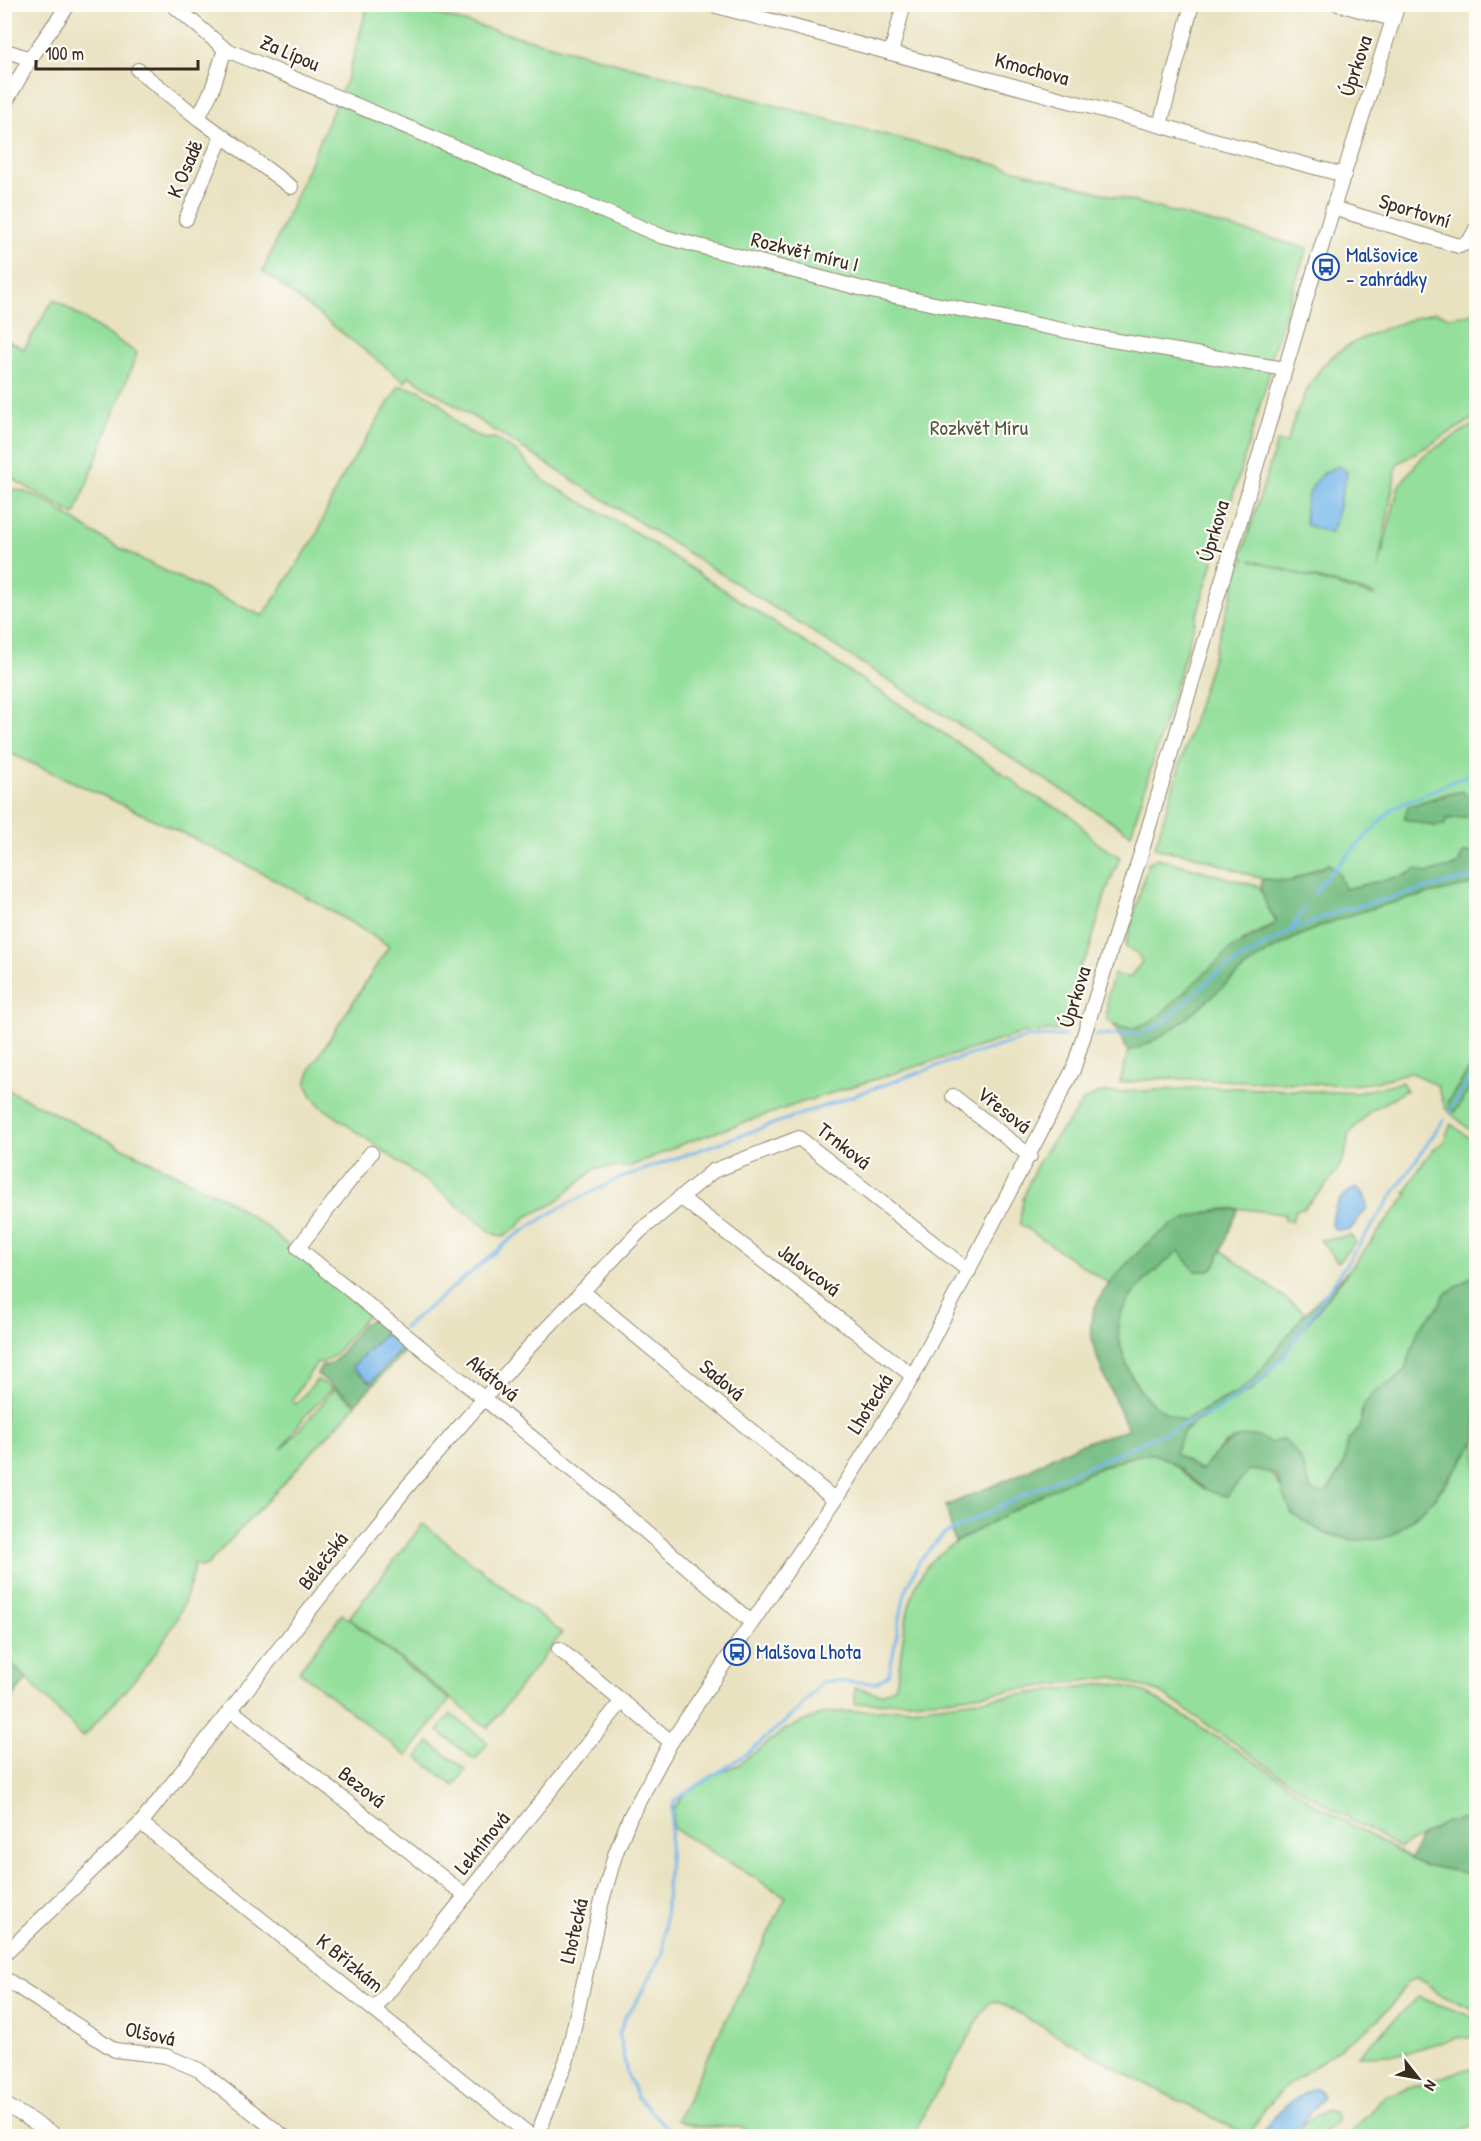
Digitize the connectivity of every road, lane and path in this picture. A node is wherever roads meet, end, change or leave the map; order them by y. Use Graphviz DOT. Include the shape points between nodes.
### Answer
graph roads {
  1 [pos="69,4"];
  2 [pos="172,4"];
  3 [pos="709,4"];
  4 [pos="904,4"];
  5 [pos="1192,4"];
  6 [pos="1338,4"];
  7 [pos="1398,4"];
  8 [pos="1393,19"];
  9 [pos="225,49"];
  10 [pos="4,50"];
  11 [pos="891,53"];
  12 [pos="30,59"];
  13 [pos="138,70"];
  14 [pos="339,96"];
  15 [pos="4,105"];
  16 [pos="198,118"];
  17 [pos="1160,125"];
  18 [pos="222,136"];
  19 [pos="1344,175"];
  20 [pos="291,187"];
  21 [pos="1333,208"];
  22 [pos="186,219"];
  23 [pos="1476,229"];
  24 [pos="1285,369"];
  25 [pos="1073,1070"];
  26 [pos="953,1096"];
  27 [pos="371,1153"];
  28 [pos="1030,1156"];
  29 [pos="680,1197"];
  30 [pos="969,1271"];
  31 [pos="582,1291"];
  32 [pos="913,1376"];
  33 [pos="484,1398"];
  34 [pos="835,1500"];
  35 [pos="751,1622"];
  36 [pos="559,1649"];
  37 [pos="622,1701"];
  38 [pos="232,1711"];
  39 [pos="670,1742"];
  40 [pos="141,1823"];
  41 [pos="466,1896"];
  42 [pos="4,1955"];
  43 [pos="4,1978"];
  44 [pos="374,2010"];
  45 [pos="4,2104"];
  46 [pos="57,2136"];
  47 [pos="283,2136"];
  48 [pos="531,2136"];
  49 [pos="537,2136"];
  1 -- 12 [label="street"];
  2 -- 9 [label="street, Za Lípou"];
  3 -- 11 [label="street, Kmochova"];
  4 -- 11 [label="street"];
  5 -- 17 [label="street"];
  6 -- 8 [label="street"];
  7 -- 8 [label="street, Úprkova"];
  8 -- 19 [label="street, Úprkova"];
  9 -- 14 [label="street, Za Lípou"];
  9 -- 16 [label="street"];
  10 -- 12 [label="street"];
  11 -- 17 [label="street, Kmochova"];
  12 -- 15 [label="street"];
  13 -- 16 [label="street"];
  14 -- 24 [label="street, Rozkvět míru I" via="662,236 881,293 1106,339"];
  16 -- 18 [label="street"];
  17 -- 19 [label="street, Kmochova"];
  18 -- 20 [label="street"];
  18 -- 22 [label="street, K Osadě"];
  19 -- 21 [label="street, Úprkova"];
  21 -- 23 [label="street, Sportovní" via="1459,246 1469,242"];
  21 -- 24 [label="street, Úprkova"];
  24 -- 25 [label="street, Úprkova"];
  25 -- 28 [label="street, Lhotecká"];
  26 -- 28 [label="street, Vřesová"];
  27 -- 33 [label="street, Akátová" via="298,1248"];
  28 -- 30 [label="street, Lhotecká"];
  29 -- 30 [label="street, Trnková" via="713,1171 799,1138"];
  29 -- 31 [label="street, Bělečská" via="640,1231"];
  29 -- 32 [label="street, Jalovcová"];
  30 -- 32 [label="street, Lhotecká"];
  31 -- 33 [label="street, Bělečská"];
  31 -- 34 [label="street, Sadová"];
  32 -- 34 [label="street, Lhotecká"];
  33 -- 35 [label="street, Akátová"];
  33 -- 38 [label="street, Bělečská" via="407,1488"];
  34 -- 35 [label="street, Lhotecká"];
  35 -- 39 [label="street, Lhotecká"];
  36 -- 37 [label="street"];
  37 -- 39 [label="street"];
  37 -- 41 [label="street, Leknínová"];
  38 -- 40 [label="street, Bělečská"];
  38 -- 41 [label="street, Bezová"];
  39 -- 49 [label="street, Lhotecká" via="630,1816 615,1855 567,2059"];
  40 -- 42 [label="street, Bělečská"];
  40 -- 44 [label="street, K Břízkám"];
  41 -- 44 [label="street, Leknínová"];
  43 -- 47 [label="street, Olšová" via="115,2050 166,2056 199,2070"];
  44 -- 48 [label="street, K Břízkám"];
  45 -- 46 [label="street"];
}
